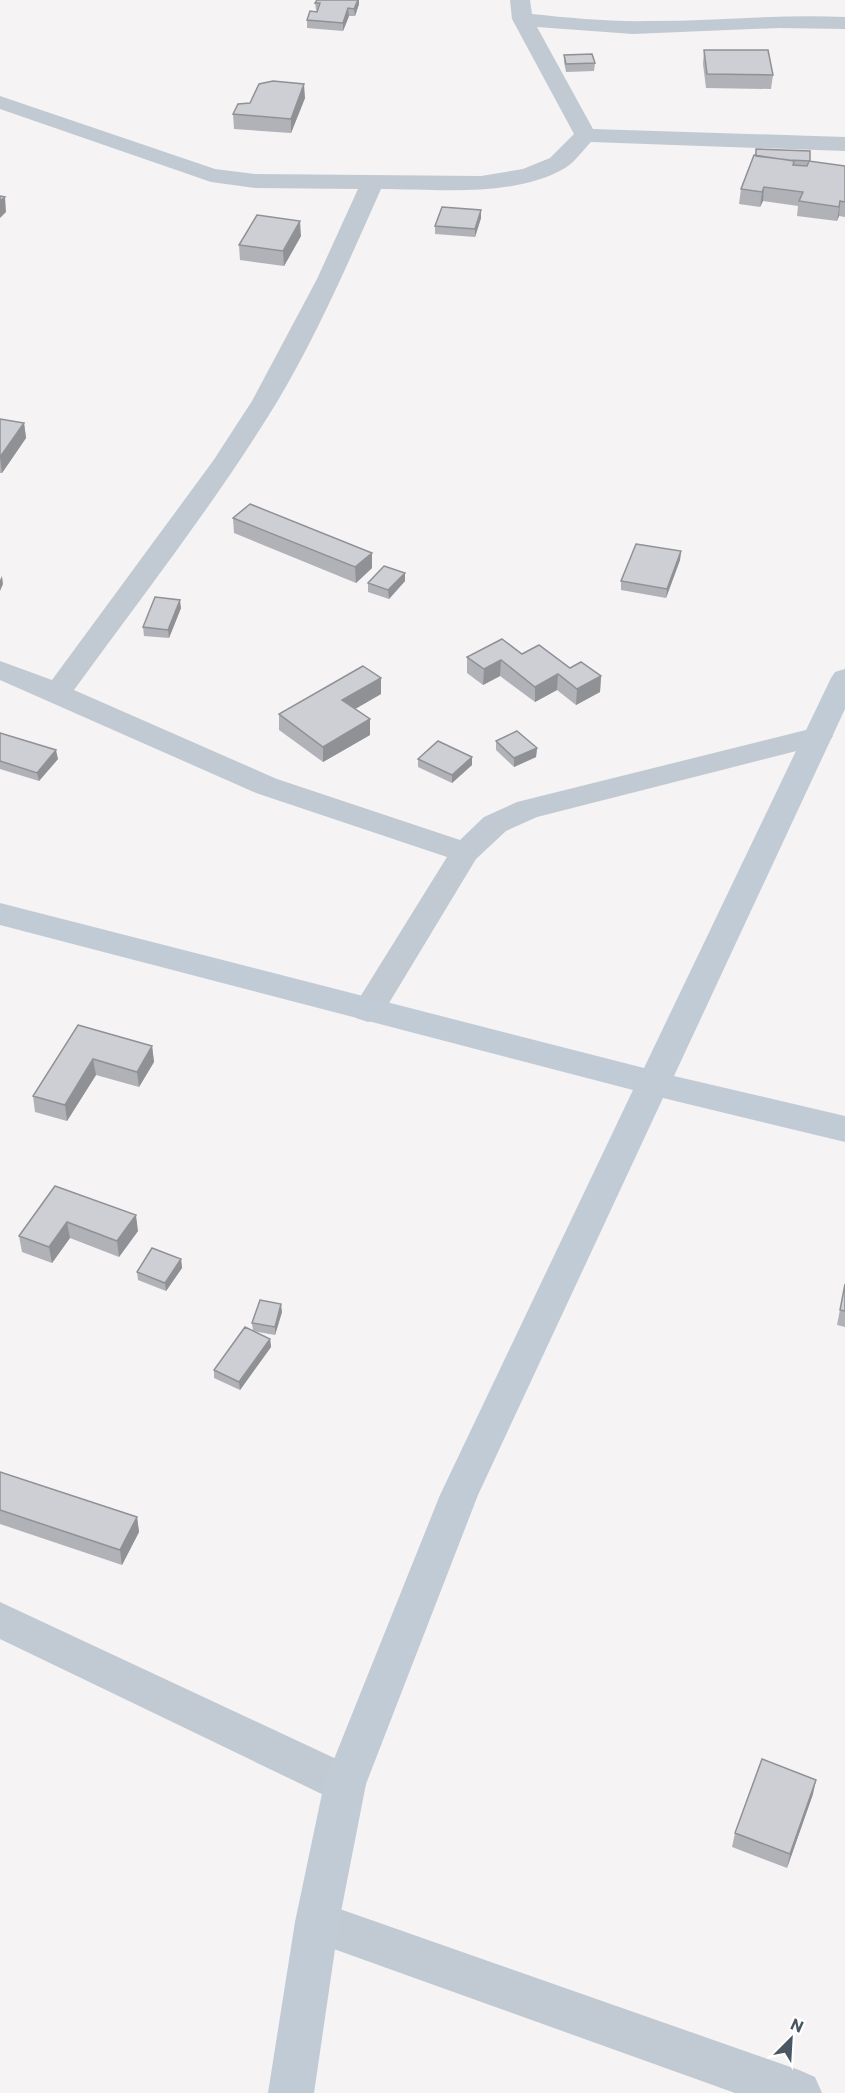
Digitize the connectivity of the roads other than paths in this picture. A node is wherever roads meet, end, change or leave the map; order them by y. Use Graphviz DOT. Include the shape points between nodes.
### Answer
graph roads {
  1 [pos="521,10"];
  2 [pos="845,22"];
  3 [pos="0,102"];
  4 [pos="585,135"];
  5 [pos="845,144"];
  6 [pos="372,183"];
  7 [pos="0,670"];
  8 [pos="845,678"];
  9 [pos="58,692"];
  10 [pos="818,736"];
  11 [pos="465,852"];
  12 [pos="0,914"];
  13 [pos="368,1010"];
  14 [pos="653,1083"];
  15 [pos="845,1129"];
  16 [pos="0,1620"];
  17 [pos="345,1784"];
  18 [pos="317,1922"];
  19 [pos="291,2093"];
  20 [pos="799,2093"];
  1 -- 2 [label="street" via="668,27"];
  1 -- 4 [label="street"];
  3 -- 6 [label="street" via="211,175 255,181"];
  4 -- 5 [label="street"];
  4 -- 6 [label="street" via="558,164 528,175 481,183"];
  6 -- 9 [label="street" via="329,279 265,401 224,464"];
  7 -- 9 [label="street"];
  8 -- 10 [label="street"];
  9 -- 11 [label="street" via="238,775 351,817"];
  10 -- 11 [label="street" via="528,809 495,824"];
  10 -- 14 [label="street"];
  11 -- 13 [label="street"];
  12 -- 13 [label="street"];
  13 -- 14 [label="street"];
  14 -- 15 [label="street"];
  14 -- 17 [label="street" via="459,1495"];
  16 -- 17 [label="street"];
  17 -- 18 [label="street"];
  18 -- 19 [label="street"];
  18 -- 20 [label="street"];
}
